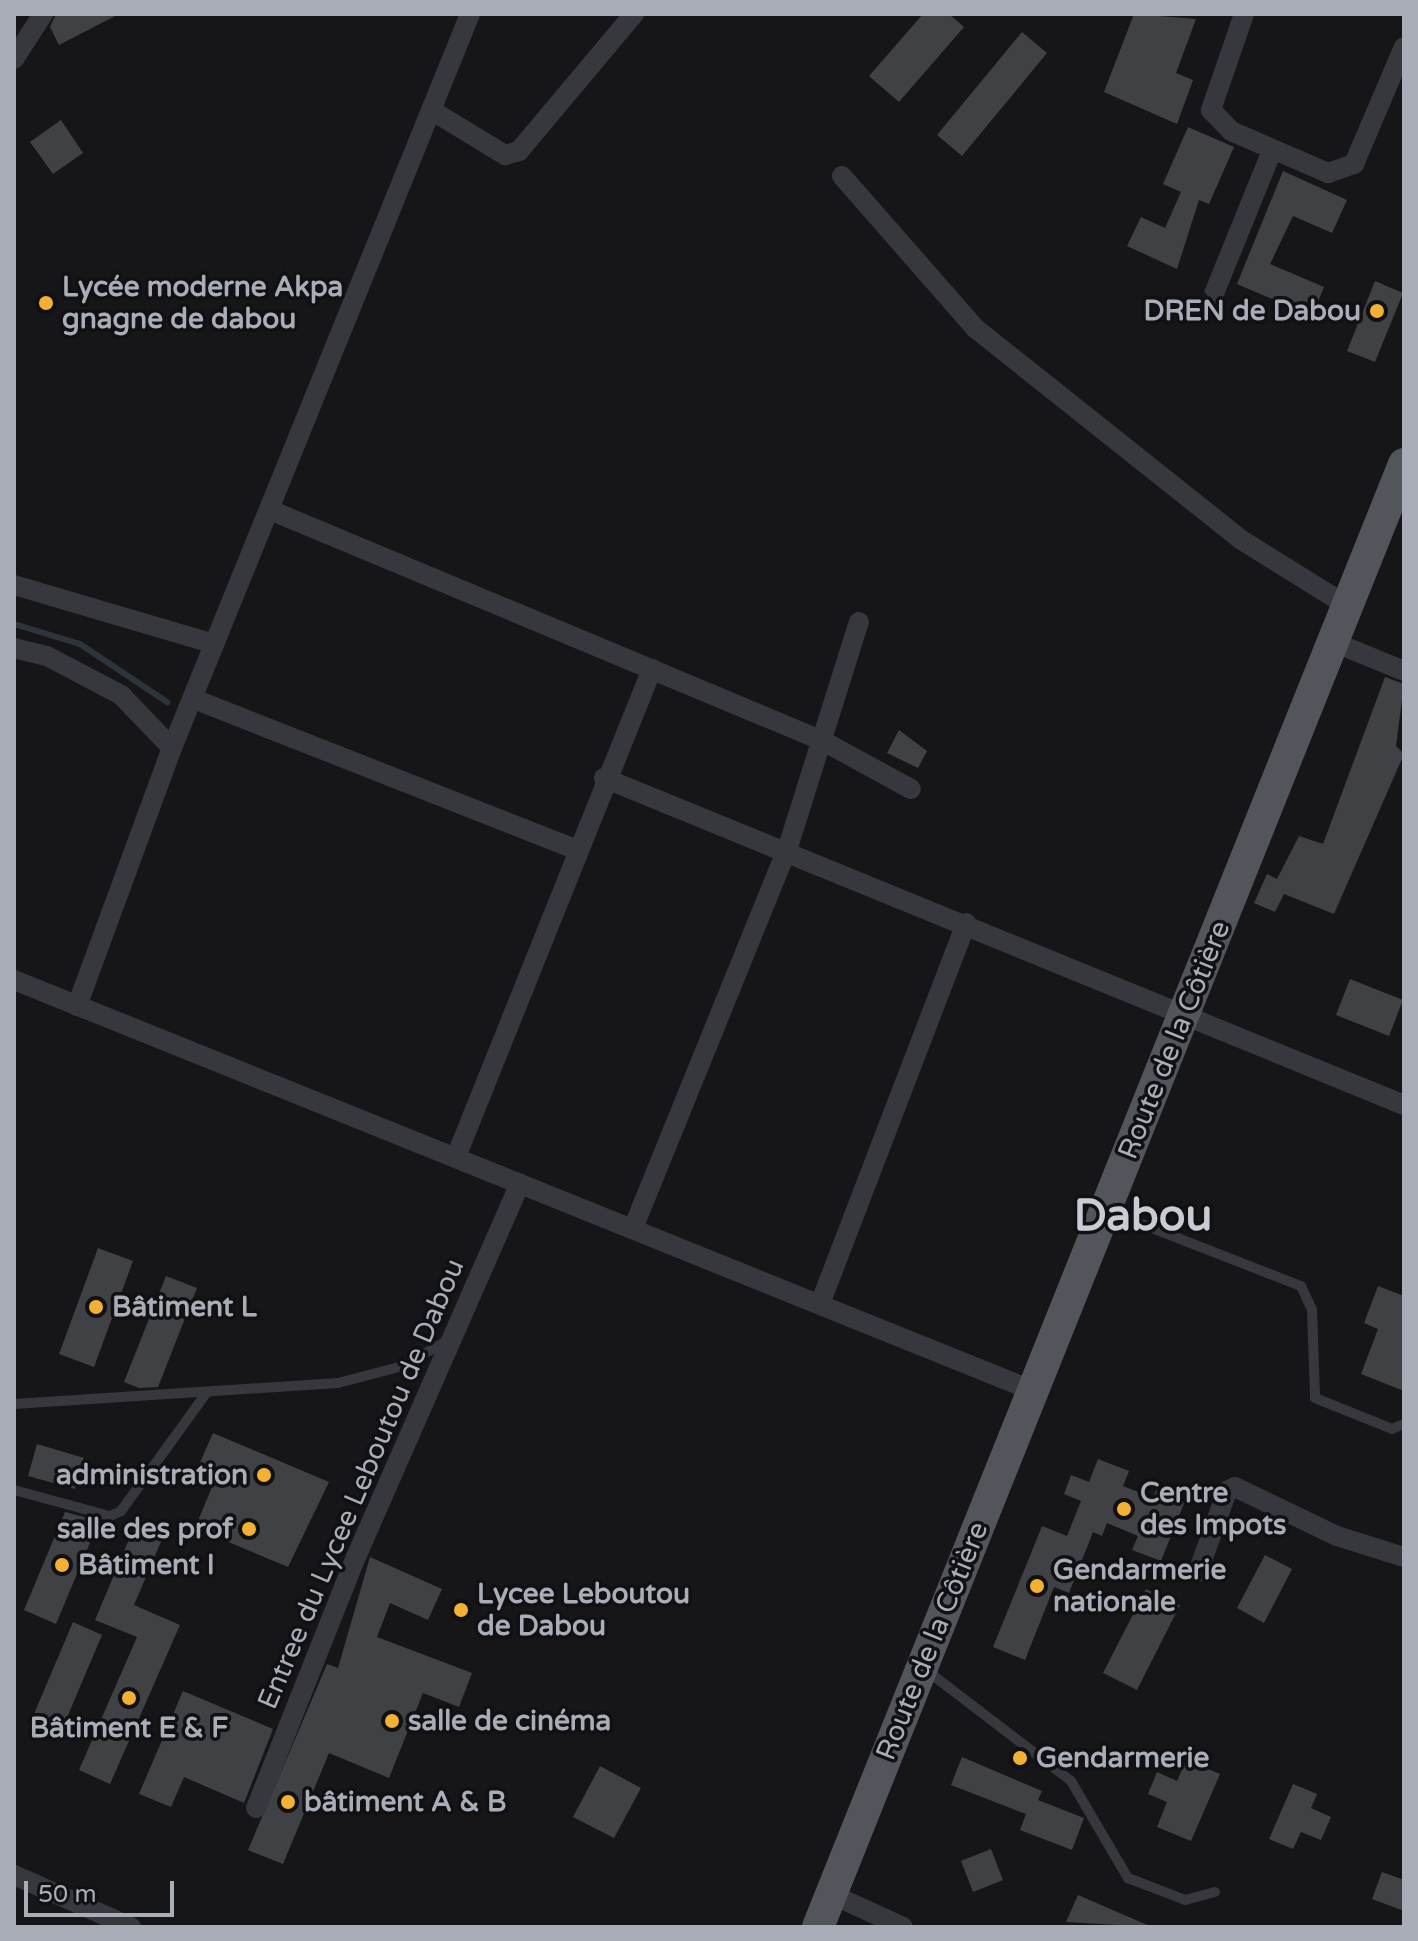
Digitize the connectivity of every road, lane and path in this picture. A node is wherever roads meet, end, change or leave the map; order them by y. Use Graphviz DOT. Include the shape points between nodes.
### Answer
graph roads {
  1 [pos="43,14"];
  2 [pos="470,14"];
  3 [pos="634,14"];
  4 [pos="1244,14"];
  5 [pos="1404,47"];
  6 [pos="14,59"];
  7 [pos="431,110"];
  8 [pos="1272,151"];
  9 [pos="842,176"];
  10 [pos="1213,296"];
  11 [pos="1404,464"];
  12 [pos="270,510"];
  13 [pos="14,585"];
  14 [pos="1346,605"];
  15 [pos="859,622"];
  16 [pos="1331,641"];
  17 [pos="214,644"];
  18 [pos="14,648"];
  19 [pos="652,669"];
  20 [pos="1404,671"];
  21 [pos="194,699"];
  22 [pos="823,741"];
  23 [pos="172,748"];
  24 [pos="604,778"];
  25 [pos="911,789"];
  26 [pos="574,849"];
  27 [pos="787,850"];
  28 [pos="966,923"];
  29 [pos="14,980"];
  30 [pos="77,1006"];
  31 [pos="1185,1016"];
  32 [pos="1402,1097"];
  33 [pos="456,1157"];
  34 [pos="520,1183"];
  35 [pos="1105,1210"];
  36 [pos="634,1226"];
  37 [pos="820,1304"];
  38 [pos="453,1336"];
  39 [pos="1034,1391"];
  40 [pos="207,1392"];
  41 [pos="14,1404"];
  42 [pos="1404,1424"];
  43 [pos="14,1490"];
  44 [pos="1404,1557"];
  45 [pos="1198,1572"];
  46 [pos="921,1666"];
  47 [pos="256,1808"];
  48 [pos="14,1875"];
  49 [pos="1215,1892"];
  50 [pos="831,1894"];
  51 [pos="131,1927"];
  52 [pos="818,1927"];
  53 [pos="903,1927"];
  1 -- 6 [label="street"];
  2 -- 7 [label="street"];
  3 -- 7 [label="street" via="519,151 505,155"];
  4 -- 8 [label="street" via="1211,110 1218,122"];
  5 -- 8 [label="street" via="1354,164 1328,173"];
  7 -- 12 [label="street"];
  8 -- 10 [label="street"];
  9 -- 14 [label="street" via="975,328 1240,539"];
  11 -- 14 [label="main road, Route de la Côtière"];
  12 -- 17 [label="street"];
  12 -- 19 [label="street"];
  13 -- 17 [label="street"];
  14 -- 16 [label="main road, Route de la Côtière"];
  15 -- 22 [label="street"];
  16 -- 20 [label="street"];
  16 -- 31 [label="main road, Route de la Côtière"];
  17 -- 21 [label="street"];
  18 -- 23 [label="street" via="47,656 121,695"];
  19 -- 22 [label="street"];
  19 -- 24 [label="street"];
  21 -- 23 [label="street"];
  21 -- 26 [label="street"];
  22 -- 25 [label="street"];
  22 -- 27 [label="street"];
  23 -- 30 [label="street"];
  24 -- 26 [label="street"];
  24 -- 27 [label="street"];
  26 -- 33 [label="street"];
  27 -- 28 [label="street"];
  27 -- 36 [label="street"];
  28 -- 31 [label="street"];
  28 -- 37 [label="street"];
  29 -- 30 [label="street"];
  30 -- 33 [label="street"];
  31 -- 32 [label="street"];
  31 -- 35 [label="main road, Route de la Côtière"];
  33 -- 34 [label="street"];
  34 -- 36 [label="street"];
  34 -- 38 [label="street, Entree du Lycee Leboutou de Dabou"];
  35 -- 39 [label="main road, Route de la Côtière"];
  35 -- 42 [label="lane" via="1301,1286 1312,1310 1315,1398 1392,1429"];
  36 -- 37 [label="street"];
  37 -- 39 [label="street"];
  38 -- 40 [label="lane" via="403,1366 338,1383"];
  38 -- 47 [label="street, Entree du Lycee Leboutou de Dabou"];
  39 -- 46 [label="main road, Route de la Côtière"];
  40 -- 41 [label="lane"];
  40 -- 43 [label="lane" via="121,1511 110,1516"];
  44 -- 45 [label="street" via="1337,1536 1235,1487 1227,1491"];
  46 -- 49 [label="lane" via="1071,1781 1128,1878 1185,1900"];
  46 -- 50 [label="main road, Route de la Côtière"];
  48 -- 51 [label="street"];
  50 -- 52 [label="main road, Route de la Côtière"];
  50 -- 53 [label="street"];
}
